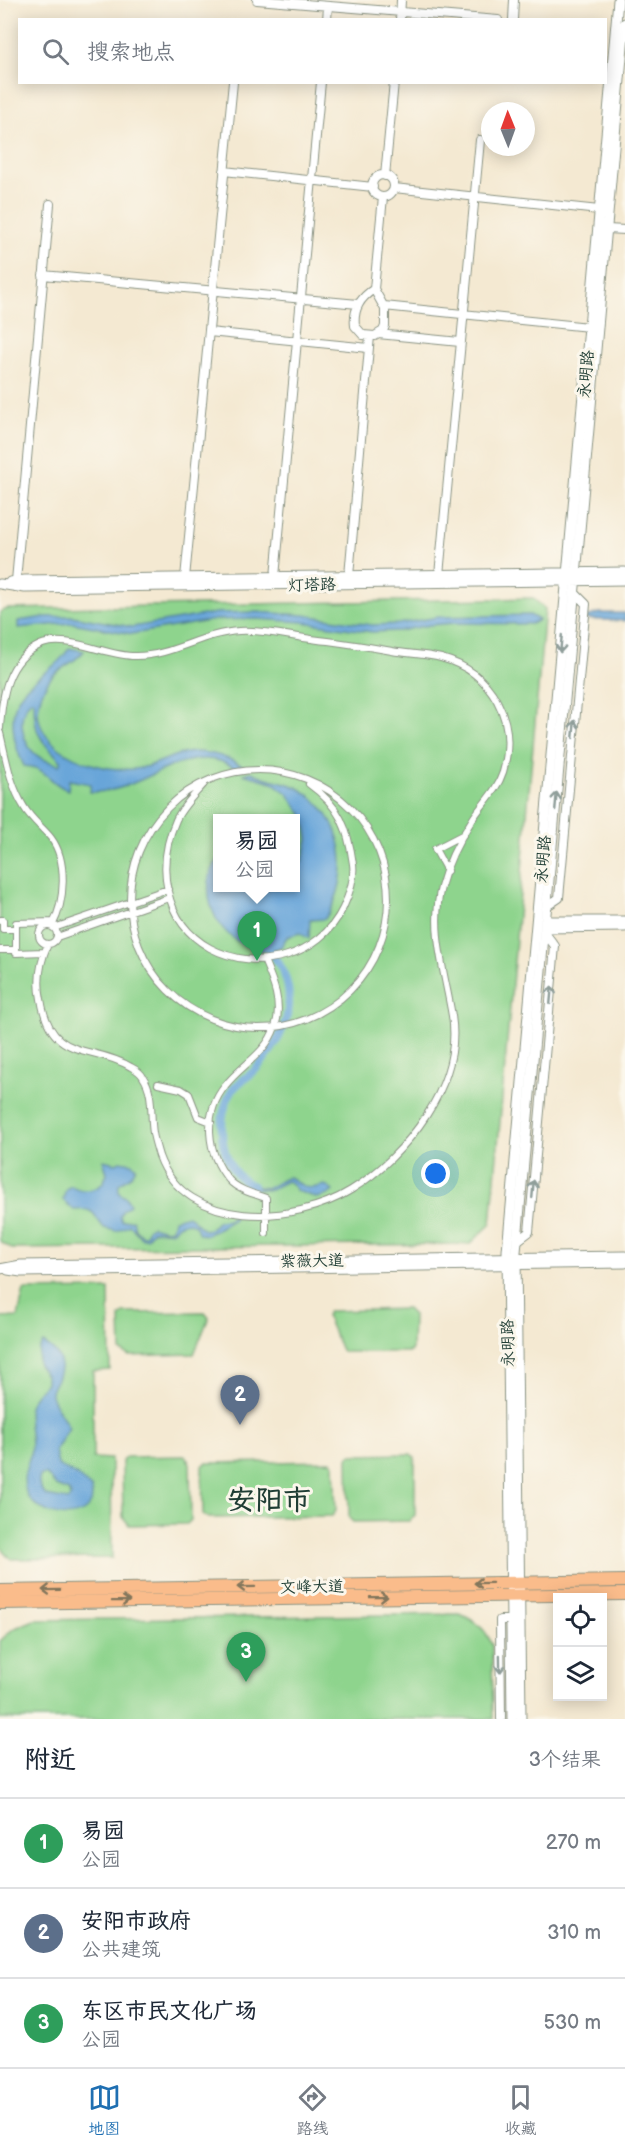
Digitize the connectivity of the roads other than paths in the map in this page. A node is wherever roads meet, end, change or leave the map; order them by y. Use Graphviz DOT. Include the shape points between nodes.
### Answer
graph roads {
  1 [pos="257,0"];
  2 [pos="401,0"];
  3 [pos="514,0"];
  4 [pos="618,0"];
  5 [pos="328,6"];
  6 [pos="400,16"];
  7 [pos="327,18"];
  8 [pos="449,18"];
  9 [pos="513,18"];
  10 [pos="625,23"];
  11 [pos="233,84"];
  12 [pos="321,84"];
  13 [pos="394,84"];
  14 [pos="480,140"];
  15 [pos="224,171"];
  16 [pos="385,176"];
  17 [pos="312,180"];
  18 [pos="373,187"];
  19 [pos="394,188"];
  20 [pos="383,196"];
  21 [pos="475,197"];
  22 [pos="50,204"];
  23 [pos="599,210"];
  24 [pos="607,229"];
  25 [pos="625,230"];
  26 [pos="43,275"];
  27 [pos="374,289"];
  28 [pos="213,291"];
  29 [pos="301,299"];
  30 [pos="358,304"];
  31 [pos="384,306"];
  32 [pos="463,314"];
  33 [pos="589,327"];
  34 [pos="209,332"];
  35 [pos="374,335"];
  36 [pos="297,341"];
  37 [pos="460,342"];
  38 [pos="369,348"];
  39 [pos="625,572"];
  40 [pos="439,575"];
  41 [pos="349,576"];
  42 [pos="275,577"];
  43 [pos="571,577"];
  44 [pos="186,578"];
  45 [pos="625,580"];
  46 [pos="16,582"];
  47 [pos="0,584"];
  48 [pos="0,728"];
  49 [pos="0,733"];
  50 [pos="298,777"];
  51 [pos="204,784"];
  52 [pos="465,834"];
  53 [pos="447,871"];
  54 [pos="168,889"];
  55 [pos="169,898"];
  56 [pos="131,902"];
  57 [pos="131,911"];
  58 [pos="0,920"];
  59 [pos="625,921"];
  60 [pos="53,925"];
  61 [pos="545,927"];
  62 [pos="625,927"];
  63 [pos="16,929"];
  64 [pos="57,937"];
  65 [pos="48,944"];
  66 [pos="0,950"];
  67 [pos="16,950"];
  68 [pos="44,952"];
  69 [pos="268,960"];
  70 [pos="275,1027"];
  71 [pos="158,1084"];
  72 [pos="211,1122"];
  73 [pos="266,1216"];
  74 [pos="266,1233"];
  75 [pos="625,1256"];
  76 [pos="511,1261"];
  77 [pos="625,1263"];
  78 [pos="0,1269"];
  79 [pos="625,1581"];
  80 [pos="515,1589"];
  81 [pos="0,1591"];
  82 [pos="625,1594"];
  83 [pos="0,1603"];
  84 [pos="511,1620"];
  85 [pos="501,1719"];
  86 [pos="512,1719"];
  87 [pos="521,1719"];
  1 -- 5 [label="street"];
  2 -- 6 [label="street"];
  3 -- 9 [label="street"];
  4 -- 23 [label="street, 永明路"];
  5 -- 6 [label="street"];
  5 -- 7 [label="street"];
  6 -- 8 [label="street"];
  10 -- 24 [label="street, 永明路"];
  11 -- 15 [label="street"];
  12 -- 17 [label="street"];
  13 -- 16 [label="street"];
  14 -- 21 [label="street"];
  15 -- 17 [label="street"];
  15 -- 28 [label="street"];
  16 -- 18 [label="street" via="377,177"];
  16 -- 19 [label="street" via="392,180"];
  17 -- 18 [label="street"];
  17 -- 29 [label="street"];
  18 -- 20 [label="street" via="375,193"];
  19 -- 20 [label="street"];
  19 -- 21 [label="street"];
  20 -- 27 [label="street"];
  21 -- 23 [label="street"];
  21 -- 32 [label="street"];
  22 -- 26 [label="street"];
  23 -- 33 [label="street, 永明路"];
  24 -- 25 [label="street"];
  24 -- 43 [label="street, 永明路"];
  26 -- 28 [label="street"];
  26 -- 46 [label="street"];
  27 -- 30 [label="street" via="362,296"];
  27 -- 31 [label="street"];
  28 -- 29 [label="street"];
  28 -- 34 [label="street"];
  29 -- 30 [label="street"];
  29 -- 36 [label="street"];
  30 -- 35 [label="street" via="355,326 363,335"];
  31 -- 32 [label="street"];
  31 -- 35 [label="street" via="385,326"];
  32 -- 33 [label="street"];
  32 -- 37 [label="street"];
  33 -- 43 [label="street, 永明路"];
  34 -- 36 [label="street"];
  34 -- 44 [label="street"];
  35 -- 37 [label="street"];
  35 -- 38 [label="street"];
  36 -- 38 [label="street"];
  36 -- 42 [label="street"];
  37 -- 40 [label="street"];
  38 -- 41 [label="street"];
  39 -- 43 [label="street, 灯塔路"];
  40 -- 41 [label="street, 灯塔路"];
  40 -- 43 [label="street, 灯塔路"];
  41 -- 42 [label="street, 灯塔路"];
  42 -- 44 [label="street, 灯塔路"];
  43 -- 45 [label="street, 灯塔路"];
  43 -- 47 [label="street, 灯塔路" via="25,588"];
  61 -- 43 [label="street, 永明路, one-way" via="574,592"];
  43 -- 76 [label="street, 永明路, one-way"];
  44 -- 46 [label="street, 灯塔路"];
  46 -- 47 [label="street, 灯塔路"];
  48 -- 52 [label="street" via="1,706 19,660 39,645 52,642 133,657 163,654 235,631 260,631 440,658 468,669 490,689 503,710 508,739 502,774"];
  49 -- 60 [label="street" via="11,777 24,807 53,841 62,864 62,895"];
  50 -- 51 [label="street" via="252,770"];
  50 -- 69 [label="street" via="326,797 349,836 353,870 349,895 322,938"];
  50 -- 70 [label="street" via="328,789 371,829 381,849 387,909 378,952 354,987 322,1013 304,1022"];
  51 -- 54 [label="street" via="177,818 165,851"];
  51 -- 56 [label="street" via="175,801 147,835 136,856 130,883"];
  52 -- 53 [label="street"];
  52 -- 53 [label="street" via="435,849"];
  53 -- 73 [label="street" via="437,913 439,950 453,1022 450,1059 435,1102 397,1154 347,1193"];
  54 -- 55 [label="street"];
  54 -- 56 [label="street"];
  55 -- 57 [label="street"];
  55 -- 69 [label="street" via="186,928 210,948 243,959"];
  56 -- 57 [label="street"];
  56 -- 60 [label="street"];
  57 -- 64 [label="street"];
  57 -- 70 [label="street" via="141,949 153,974 168,992 204,1016 236,1027"];
  58 -- 63 [label="street" via="3,929"];
  59 -- 61 [label="street"];
  60 -- 63 [label="street" via="16,923"];
  60 -- 64 [label="street"];
  60 -- 65 [label="street" via="40,930 39,936"];
  61 -- 62 [label="street"];
  76 -- 61 [label="street, 永明路, one-way" via="517,1241"];
  63 -- 67 [label="street"];
  64 -- 65 [label="street"];
  65 -- 68 [label="street"];
  66 -- 67 [label="street"];
  67 -- 68 [label="street"];
  68 -- 73 [label="street" via="39,991 51,1028 62,1042 125,1064 143,1075 155,1143 160,1161 171,1177 202,1204 228,1213"];
  69 -- 70 [label="street" via="278,1003"];
  70 -- 72 [label="street" via="253,1061 223,1088 212,1109"];
  71 -- 72 [label="street" via="189,1094 198,1117"];
  72 -- 73 [label="street" via="217,1161 230,1181 266,1198"];
  73 -- 74 [label="street"];
  75 -- 76 [label="street, 紫薇大道"];
  76 -- 77 [label="street, 紫薇大道"];
  76 -- 78 [label="street, 紫薇大道" via="21,1272"];
  76 -- 80 [label="street, 永明路"];
  79 -- 80 [label="main road, 文峰大道"];
  80 -- 81 [label="main road, 文峰大道, one-way"];
  80 -- 82 [label="main road, 文峰大道"];
  83 -- 80 [label="main road, 文峰大道, one-way"];
  80 -- 84 [label="street, 永明路"];
  80 -- 87 [label="street, 永明路"];
  84 -- 85 [label="street, one-way" via="500,1620"];
  84 -- 86 [label="street, 永明路"];
}
